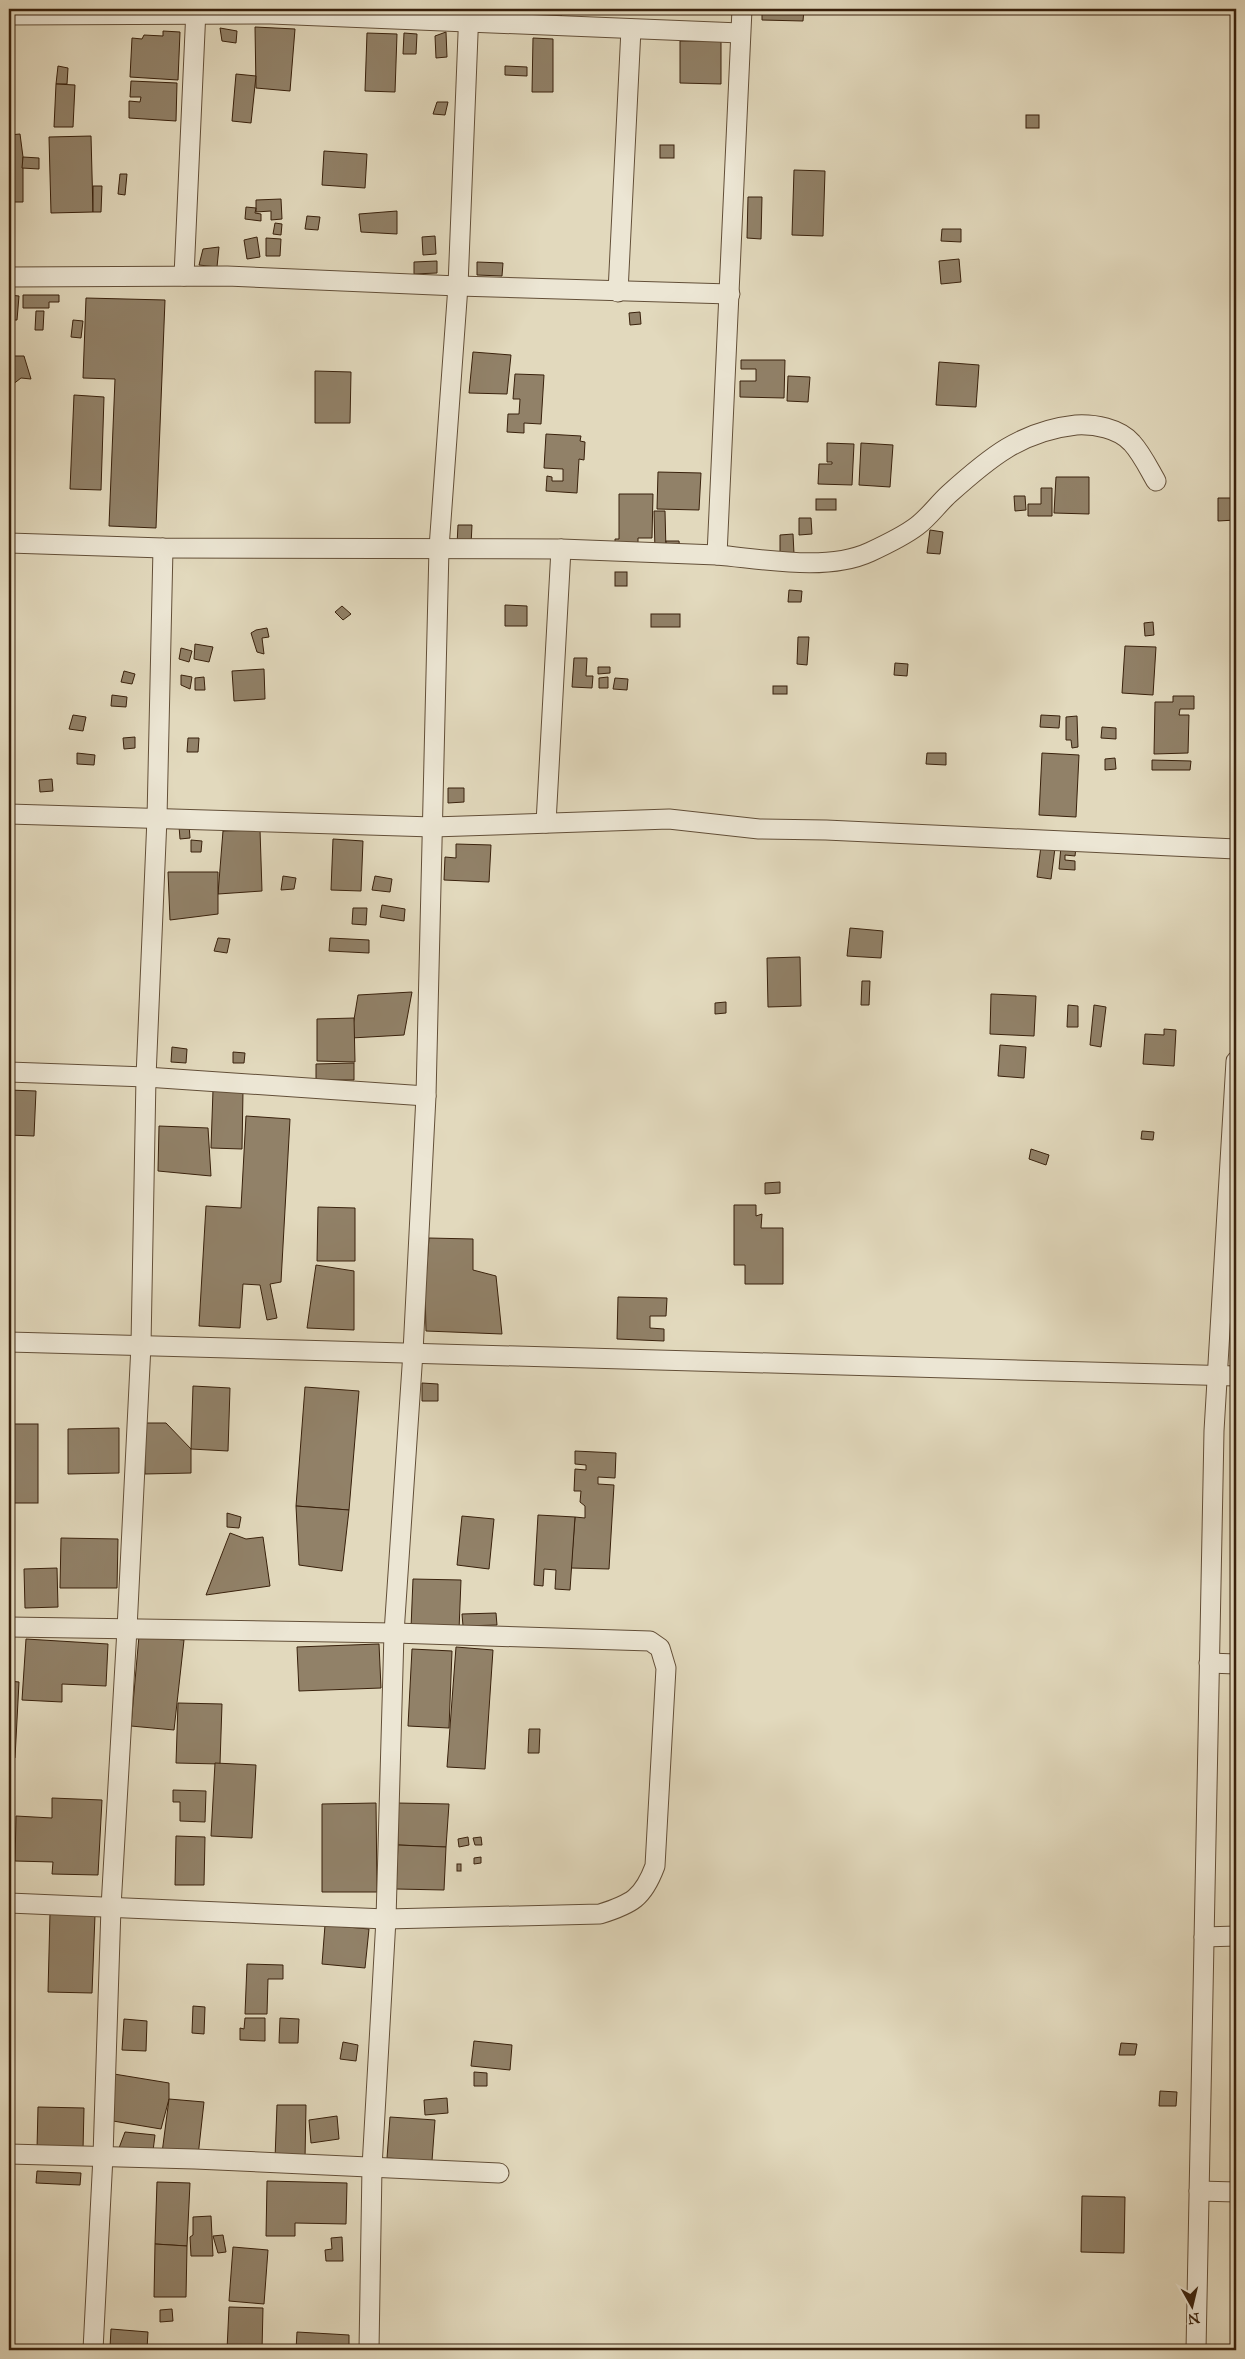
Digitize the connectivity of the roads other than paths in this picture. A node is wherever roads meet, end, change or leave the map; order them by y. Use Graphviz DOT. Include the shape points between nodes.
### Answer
graph roads {
  1 [pos="742,9"];
  2 [pos="196,11"];
  3 [pos="9,15"];
  4 [pos="468,16"];
  5 [pos="630,29"];
  6 [pos="740,33"];
  7 [pos="184,276"];
  8 [pos="9,277"];
  9 [pos="458,286"];
  10 [pos="618,292"];
  11 [pos="730,294"];
  12 [pos="1156,482"];
  13 [pos="9,543"];
  14 [pos="163,548"];
  15 [pos="439,548"];
  16 [pos="561,549"];
  17 [pos="717,556"];
  18 [pos="9,814"];
  19 [pos="157,818"];
  20 [pos="546,823"];
  21 [pos="434,827"];
  22 [pos="1236,849"];
  23 [pos="1236,1060"];
  24 [pos="9,1072"];
  25 [pos="146,1077"];
  26 [pos="426,1096"];
  27 [pos="9,1342"];
  28 [pos="141,1345"];
  29 [pos="413,1352"];
  30 [pos="1227,1376"];
  31 [pos="9,1627"];
  32 [pos="127,1629"];
  33 [pos="394,1633"];
  34 [pos="1209,1663"];
  35 [pos="1236,1664"];
  36 [pos="9,1902"];
  37 [pos="111,1907"];
  38 [pos="386,1919"];
  39 [pos="1236,1936"];
  40 [pos="1204,1937"];
  41 [pos="9,2154"];
  42 [pos="103,2156"];
  43 [pos="372,2167"];
  44 [pos="499,2173"];
  45 [pos="1199,2191"];
  46 [pos="1236,2192"];
  47 [pos="93,2350"];
  48 [pos="370,2350"];
  49 [pos="1196,2350"];
  1 -- 6 [label="street"];
  2 -- 3 [label="street"];
  2 -- 4 [label="street"];
  2 -- 7 [label="street"];
  4 -- 5 [label="street"];
  4 -- 9 [label="street"];
  5 -- 6 [label="street"];
  5 -- 10 [label="street"];
  6 -- 11 [label="street"];
  7 -- 8 [label="street"];
  7 -- 9 [label="street"];
  9 -- 10 [label="street"];
  9 -- 15 [label="street"];
  10 -- 11 [label="street"];
  11 -- 17 [label="street"];
  12 -- 17 [label="street" via="1132,442 1112,430 1089,424 1056,427 1008,446 948,494 917,526 869,553 821,563"];
  13 -- 14 [label="street"];
  14 -- 15 [label="street"];
  14 -- 19 [label="street"];
  15 -- 16 [label="street"];
  15 -- 21 [label="street"];
  16 -- 17 [label="street"];
  16 -- 20 [label="street"];
  18 -- 19 [label="street"];
  19 -- 21 [label="street"];
  19 -- 25 [label="street"];
  20 -- 21 [label="street"];
  20 -- 22 [label="street" via="669,819 759,829"];
  21 -- 26 [label="street"];
  23 -- 30 [label="street"];
  24 -- 25 [label="street"];
  25 -- 26 [label="street"];
  25 -- 28 [label="street"];
  26 -- 29 [label="street"];
  27 -- 28 [label="street"];
  28 -- 29 [label="street"];
  28 -- 32 [label="street"];
  29 -- 30 [label="street"];
  29 -- 33 [label="street"];
  30 -- 34 [label="street" via="1214,1430"];
  31 -- 32 [label="street"];
  32 -- 33 [label="street"];
  32 -- 37 [label="street"];
  33 -- 38 [label="street"];
  33 -- 38 [label="street" via="650,1641 660,1648 666,1668 655,1866 647,1886 626,1906 600,1914"];
  34 -- 35 [label="street"];
  34 -- 40 [label="street"];
  36 -- 37 [label="street"];
  37 -- 38 [label="street"];
  37 -- 42 [label="street"];
  38 -- 43 [label="street"];
  39 -- 40 [label="street"];
  40 -- 45 [label="street"];
  41 -- 42 [label="street"];
  42 -- 43 [label="street"];
  42 -- 47 [label="street"];
  43 -- 44 [label="street"];
  43 -- 48 [label="street"];
  45 -- 46 [label="street"];
  45 -- 49 [label="street"];
}
